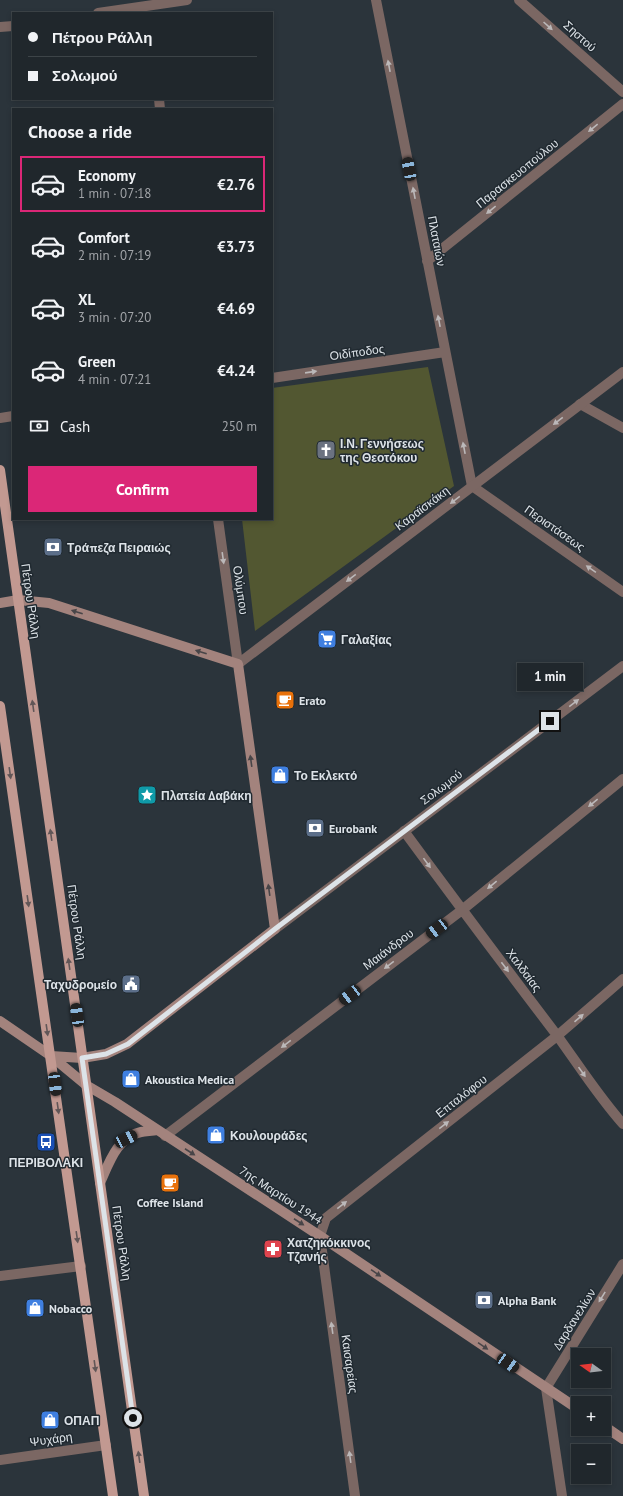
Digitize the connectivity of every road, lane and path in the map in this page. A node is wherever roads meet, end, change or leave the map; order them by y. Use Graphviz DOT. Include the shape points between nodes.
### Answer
graph roads {
  1 [pos="187,0"];
  2 [pos="376,0"];
  3 [pos="519,0"];
  4 [pos="146,6"];
  5 [pos="105,12"];
  6 [pos="12,26"];
  7 [pos="0,27"];
  8 [pos="623,92"];
  9 [pos="623,104"];
  10 [pos="428,261"];
  11 [pos="445,352"];
  12 [pos="623,372"];
  13 [pos="273,378"];
  14 [pos="580,404"];
  15 [pos="12,416"];
  16 [pos="0,418"];
  17 [pos="623,428"];
  18 [pos="0,470"];
  19 [pos="472,486"];
  20 [pos="218,520"];
  21 [pos="623,592"];
  22 [pos="18,600"];
  23 [pos="0,603"];
  24 [pos="238,664"];
  25 [pos="623,666"];
  26 [pos="0,706"];
  27 [pos="623,778"];
  28 [pos="404,831"];
  29 [pos="462,910"];
  30 [pos="275,929"];
  31 [pos="623,979"];
  32 [pos="0,1021"];
  33 [pos="557,1036"];
  34 [pos="51,1056"];
  35 [pos="82,1058"];
  36 [pos="86,1085"];
  37 [pos="623,1124"];
  38 [pos="161,1133"];
  39 [pos="100,1183"];
  40 [pos="320,1236"];
  41 [pos="623,1264"];
  42 [pos="81,1266"];
  43 [pos="0,1276"];
  44 [pos="546,1388"];
  45 [pos="571,1404"];
  46 [pos="611,1431"];
  47 [pos="623,1439"];
  48 [pos="106,1445"];
  49 [pos="0,1460"];
  50 [pos="114,1496"];
  51 [pos="144,1496"];
  52 [pos="355,1496"];
  53 [pos="562,1496"];
  1 -- 4 [label="street"];
  10 -- 2 [label="street, Πλαταιών, one-way"];
  3 -- 8 [label="street, Σηστού, one-way"];
  4 -- 5 [label="street"];
  6 -- 7 [label="street"];
  9 -- 10 [label="street, Παρασκευοπούλου, one-way"];
  11 -- 10 [label="street, Πλαταιών, one-way"];
  13 -- 11 [label="street, Οιδίποδος, one-way"];
  19 -- 11 [label="street, Πλαταιών, one-way"];
  12 -- 14 [label="street, Καραϊσκάκη"];
  14 -- 17 [label="street"];
  14 -- 19 [label="street, Καραϊσκάκη, one-way"];
  15 -- 16 [label="street"];
  18 -- 22 [label="main road, Πέτρου Ράλλη"];
  21 -- 19 [label="street, Περιστάσεως, one-way"];
  19 -- 24 [label="street, Καραϊσκάκη, one-way"];
  20 -- 24 [label="street, Ολύμπου, one-way"];
  22 -- 23 [label="main road"];
  24 -- 22 [label="main road, one-way" via="49,603"];
  35 -- 22 [label="main road, Πέτρου Ράλλη, one-way"];
  30 -- 24 [label="main road, one-way"];
  28 -- 25 [label="street, Σολωμού, one-way"];
  26 -- 34 [label="main road, one-way"];
  27 -- 29 [label="street, Μαιάνδρου, one-way"];
  28 -- 29 [label="street, Χαλδαίας, one-way"];
  28 -- 30 [label="street, Σολωμού"];
  29 -- 33 [label="street, Χαλδαίας, one-way"];
  29 -- 38 [label="street, Μαιάνδρου, one-way"];
  30 -- 35 [label="main road" via="128,1044 106,1054"];
  33 -- 31 [label="street, Επταλόφου, one-way"];
  32 -- 34 [label="main road"];
  33 -- 37 [label="street, Χαλδαίας, one-way" via="604,1103"];
  40 -- 33 [label="street, Επταλόφου, one-way" via="326,1218"];
  34 -- 35 [label="main road"];
  34 -- 36 [label="main road, 7ης Μαρτίου 1944"];
  34 -- 42 [label="main road, one-way"];
  35 -- 36 [label="main road, Πέτρου Ράλλη"];
  36 -- 38 [label="main road, 7ης Μαρτίου 1944"];
  36 -- 39 [label="main road, Πέτρου Ράλλη"];
  38 -- 39 [label="main road" via="140,1132 126,1139 115,1150"];
  38 -- 40 [label="main road, 7ης Μαρτίου 1944, one-way"];
  51 -- 39 [label="main road, Πέτρου Ράλλη, one-way"];
  40 -- 44 [label="main road, 7ης Μαρτίου 1944, one-way"];
  52 -- 40 [label="street, Καισαρείας, one-way"];
  41 -- 44 [label="street, Δαρδανελίων, one-way"];
  42 -- 43 [label="street"];
  42 -- 48 [label="main road, one-way"];
  44 -- 45 [label="main road, 7ης Μαρτίου 1944"];
  44 -- 53 [label="street"];
  46 -- 47 [label="main road"];
  48 -- 49 [label="street, Ψυχάρη"];
  48 -- 50 [label="main road"];
}
